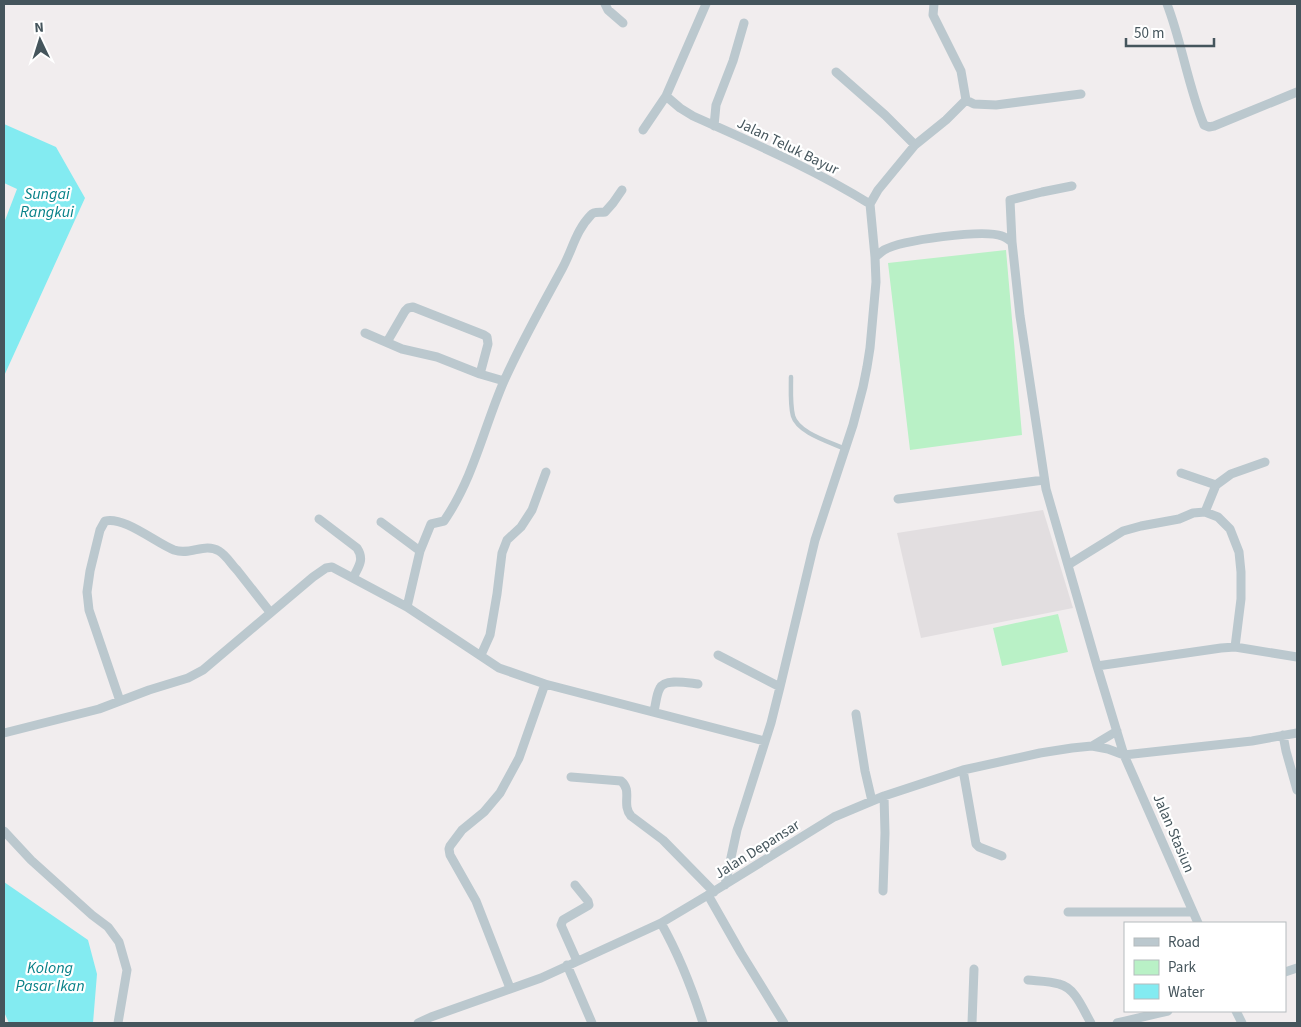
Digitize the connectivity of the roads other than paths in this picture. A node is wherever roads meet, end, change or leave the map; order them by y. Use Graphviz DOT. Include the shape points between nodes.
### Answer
graph roads {
  1 [pos="605,4"];
  2 [pos="706,4"];
  3 [pos="934,4"];
  4 [pos="1167,4"];
  5 [pos="623,23"];
  6 [pos="744,23"];
  7 [pos="836,72"];
  8 [pos="1297,92"];
  9 [pos="1081,94"];
  10 [pos="666,96"];
  11 [pos="966,100"];
  12 [pos="714,126"];
  13 [pos="643,130"];
  14 [pos="915,145"];
  15 [pos="1072,186"];
  16 [pos="622,190"];
  17 [pos="870,204"];
  18 [pos="1012,242"];
  19 [pos="875,257"];
  20 [pos="365,333"];
  21 [pos="387,342"];
  22 [pos="480,374"];
  23 [pos="791,377"];
  24 [pos="504,381"];
  25 [pos="845,449"];
  26 [pos="1265,462"];
  27 [pos="546,472"];
  28 [pos="1181,473"];
  29 [pos="1044,480"];
  30 [pos="1216,484"];
  31 [pos="898,499"];
  32 [pos="1205,512"];
  33 [pos="320,519"];
  34 [pos="381,522"];
  35 [pos="420,551"];
  36 [pos="1068,564"];
  37 [pos="353,578"];
  38 [pos="408,607"];
  39 [pos="270,612"];
  40 [pos="1235,647"];
  41 [pos="481,655"];
  42 [pos="718,655"];
  43 [pos="1297,657"];
  44 [pos="1096,666"];
  45 [pos="545,684"];
  46 [pos="698,684"];
  47 [pos="780,687"];
  48 [pos="120,701"];
  49 [pos="654,712"];
  50 [pos="856,714"];
  51 [pos="1117,731"];
  52 [pos="1297,733"];
  53 [pos="4,734"];
  54 [pos="1283,735"];
  55 [pos="764,741"];
  56 [pos="1092,746"];
  57 [pos="1124,755"];
  58 [pos="963,770"];
  59 [pos="571,777"];
  60 [pos="1297,790"];
  61 [pos="884,796"];
  62 [pos="872,801"];
  63 [pos="4,831"];
  64 [pos="1002,856"];
  65 [pos="575,885"];
  66 [pos="725,885"];
  67 [pos="883,891"];
  68 [pos="711,894"];
  69 [pos="1068,912"];
  70 [pos="1192,912"];
  71 [pos="661,922"];
  72 [pos="1197,922"];
  73 [pos="577,961"];
  74 [pos="567,965"];
  75 [pos="974,969"];
  76 [pos="1028,980"];
  77 [pos="510,988"];
  78 [pos="1164,1012"];
  79 [pos="118,1023"];
  80 [pos="418,1023"];
  81 [pos="592,1023"];
  82 [pos="703,1023"];
  83 [pos="784,1023"];
  84 [pos="972,1023"];
  85 [pos="1091,1023"];
  86 [pos="1117,1023"];
  1 -- 5 [label="street"];
  2 -- 10 [label="street"];
  3 -- 11 [label="street" via="933,15 961,71"];
  4 -- 8 [label="street" via="1204,126 1214,126"];
  6 -- 12 [label="street" via="716,105"];
  7 -- 14 [label="street"];
  9 -- 11 [label="street" via="996,105 974,104"];
  10 -- 12 [label="street, Jalan Teluk Bayur" via="680,108"];
  10 -- 13 [label="street"];
  11 -- 14 [label="street"];
  12 -- 17 [label="street, Jalan Teluk Bayur" via="811,170"];
  14 -- 17 [label="street"];
  15 -- 18 [label="street, Jalan Stasiun" via="1010,200"];
  16 -- 24 [label="street" via="605,212 590,216 576,237"];
  17 -- 19 [label="street"];
  18 -- 19 [label="street" via="991,234 962,234 897,246"];
  18 -- 29 [label="street, Jalan Stasiun"];
  19 -- 25 [label="street" via="876,282 867,367"];
  20 -- 21 [label="street"];
  21 -- 22 [label="street"];
  21 -- 22 [label="street" via="405,311 413,307 487,337"];
  22 -- 24 [label="street"];
  23 -- 25 [label="lane" via="796,423 811,434"];
  24 -- 35 [label="street" via="467,481 444,521 431,524"];
  25 -- 47 [label="street" via="815,540"];
  26 -- 30 [label="street" via="1231,474"];
  27 -- 41 [label="street" via="532,510 504,547 490,636"];
  28 -- 30 [label="street"];
  29 -- 31 [label="street"];
  29 -- 36 [label="street, Jalan Stasiun"];
  30 -- 32 [label="street"];
  32 -- 36 [label="street" via="1123,531"];
  32 -- 40 [label="street" via="1218,517 1230,529 1239,552 1241,599"];
  33 -- 37 [label="street" via="361,554"];
  34 -- 35 [label="street"];
  35 -- 38 [label="street"];
  36 -- 44 [label="street, Jalan Stasiun"];
  37 -- 38 [label="street"];
  37 -- 39 [label="street" via="332,567 326,568"];
  38 -- 41 [label="street"];
  39 -- 48 [label="street" via="203,670"];
  39 -- 48 [label="street" via="220,551 208,548 184,553 140,530 113,520 105,521 100,530 86,592"];
  40 -- 43 [label="street"];
  40 -- 44 [label="street"];
  41 -- 45 [label="street" via="500,668"];
  42 -- 47 [label="street"];
  44 -- 51 [label="street, Jalan Stasiun"];
  45 -- 49 [label="street"];
  45 -- 77 [label="street" via="519,758 500,793 462,830 448,849 476,902"];
  46 -- 49 [label="street" via="676,682 662,685"];
  47 -- 55 [label="street"];
  48 -- 53 [label="street" via="99,710"];
  49 -- 55 [label="street"];
  50 -- 62 [label="street"];
  51 -- 56 [label="street"];
  51 -- 57 [label="street, Jalan Stasiun"];
  52 -- 54 [label="street"];
  54 -- 57 [label="street"];
  54 -- 60 [label="street"];
  55 -- 66 [label="street" via="737,830"];
  56 -- 57 [label="street, Jalan Depansar"];
  56 -- 58 [label="street, Jalan Depansar" via="1040,753"];
  57 -- 70 [label="street, Jalan Stasiun"];
  58 -- 61 [label="street, Jalan Depansar"];
  58 -- 64 [label="street" via="976,844"];
  59 -- 68 [label="street" via="625,784 628,812 663,840"];
  61 -- 62 [label="street, Jalan Depansar"];
  61 -- 67 [label="street"];
  62 -- 66 [label="street, Jalan Depansar" via="834,817"];
  63 -- 79 [label="street" via="31,860 108,927 119,942 127,970"];
  65 -- 73 [label="street" via="589,905 563,920 562,925"];
  66 -- 68 [label="street, Jalan Depansar"];
  68 -- 71 [label="street, Jalan Depansar"];
  68 -- 83 [label="street"];
  69 -- 70 [label="street"];
  70 -- 72 [label="street, Jalan Stasiun"];
  71 -- 73 [label="street, Jalan Depansar"];
  71 -- 82 [label="street" via="674,945"];
  73 -- 74 [label="street, Jalan Depansar"];
  74 -- 77 [label="street, Jalan Depansar"];
  74 -- 81 [label="street"];
  75 -- 84 [label="street"];
  76 -- 85 [label="street" via="1067,987"];
  77 -- 80 [label="street, Jalan Depansar"];
  78 -- 86 [label="street"];
}
